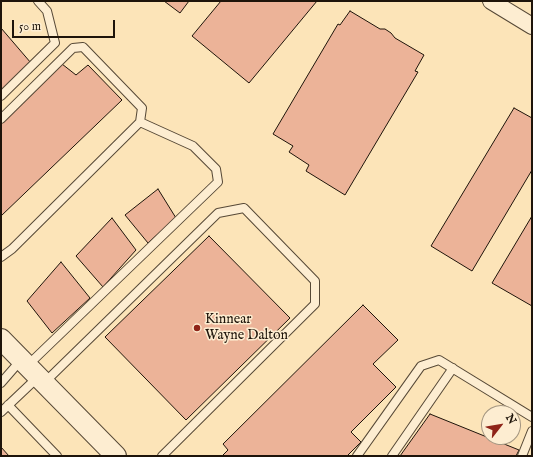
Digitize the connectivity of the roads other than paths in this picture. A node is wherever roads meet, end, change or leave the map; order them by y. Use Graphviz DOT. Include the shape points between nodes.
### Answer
graph roads {
  1 [pos="38,1"];
  2 [pos="491,1"];
  3 [pos="532,26"];
  4 [pos="1,96"];
  5 [pos="1,119"];
  6 [pos="140,122"];
  7 [pos="1,256"];
  8 [pos="1,339"];
  9 [pos="453,368"];
  10 [pos="33,371"];
  11 [pos="1,383"];
  12 [pos="8,406"];
  13 [pos="1,412"];
  14 [pos="532,417"];
  15 [pos="532,431"];
  16 [pos="57,456"];
  17 [pos="116,456"];
  18 [pos="162,456"];
  19 [pos="357,456"];
  20 [pos="392,456"];
  21 [pos="522,456"];
  1 -- 4 [label="lane" via="47,11 56,43"];
  2 -- 3 [label="street"];
  5 -- 6 [label="lane" via="73,48 84,48 142,108"];
  6 -- 7 [label="lane" via="12,249"];
  6 -- 10 [label="lane" via="193,146 216,169 218,182"];
  8 -- 10 [label="street"];
  9 -- 14 [label="lane"];
  9 -- 19 [label="lane" via="439,360 421,366"];
  9 -- 20 [label="lane"];
  10 -- 11 [label="lane"];
  10 -- 12 [label="lane"];
  10 -- 17 [label="street"];
  10 -- 18 [label="lane" via="218,213 244,208 315,281 315,304"];
  12 -- 13 [label="lane"];
  12 -- 16 [label="lane"];
  15 -- 21 [label="lane"];
}
